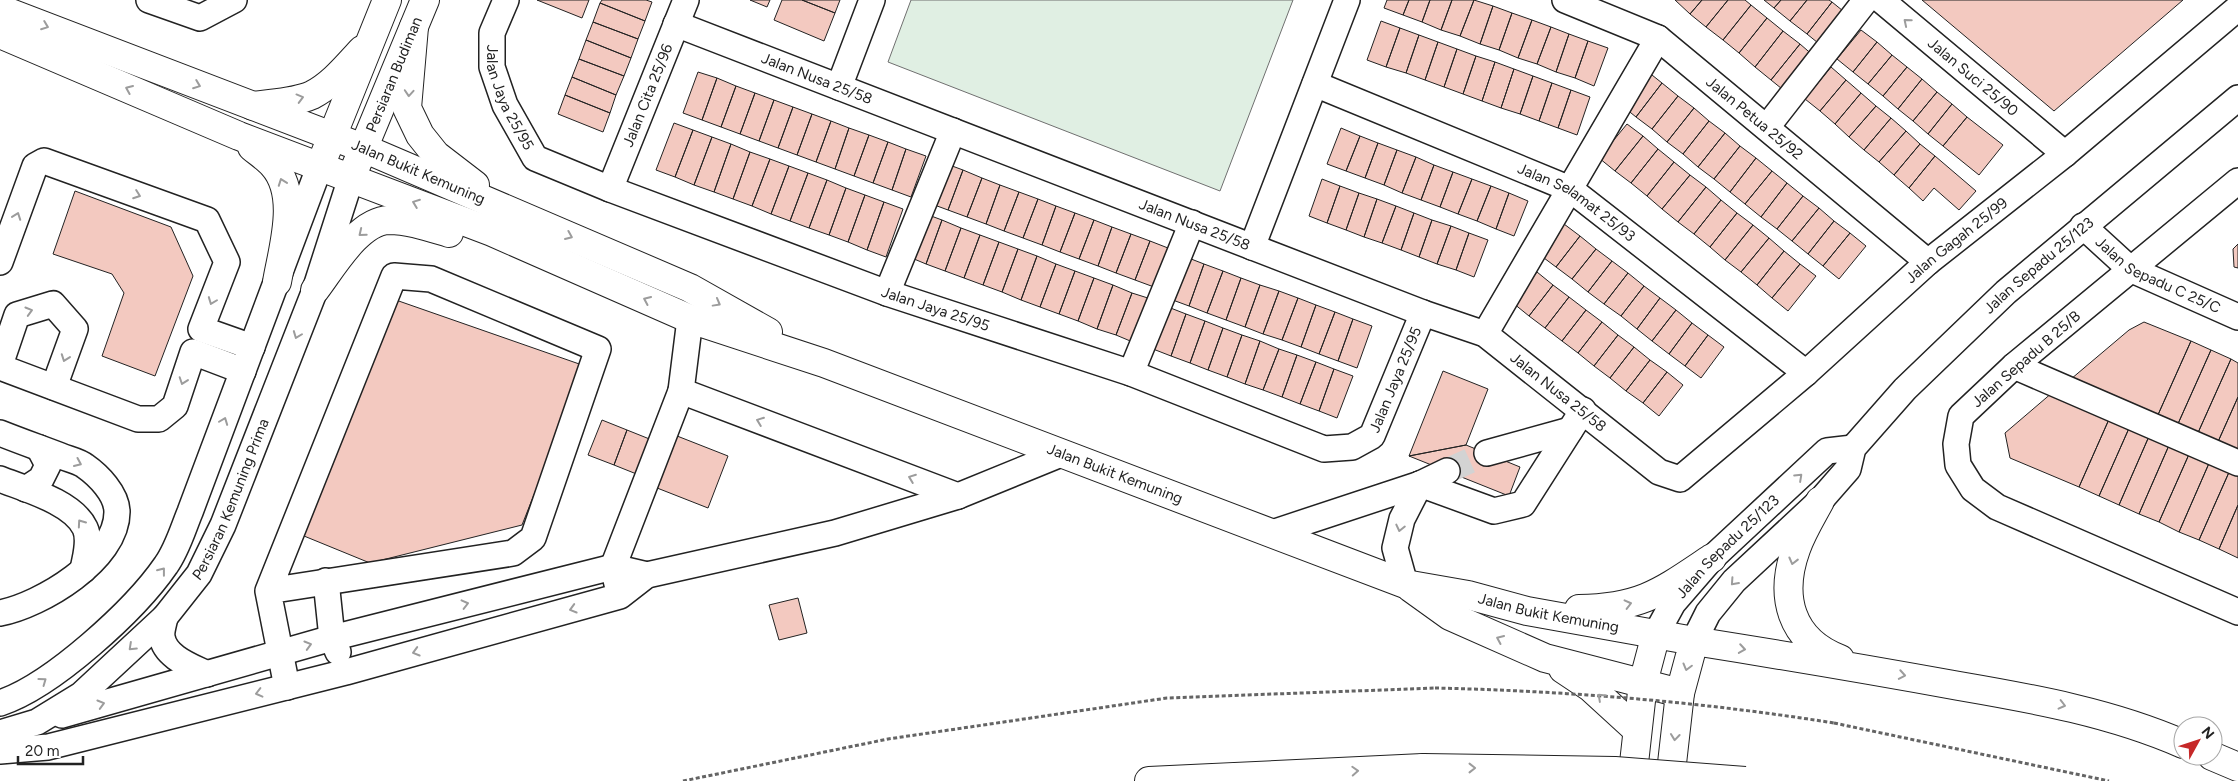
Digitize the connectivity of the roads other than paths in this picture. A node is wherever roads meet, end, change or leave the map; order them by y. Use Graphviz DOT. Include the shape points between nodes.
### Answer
graph roads {
  1 [pos="149,0"];
  2 [pos="234,0"];
  3 [pos="387,0"];
  4 [pos="425,0"];
  5 [pos="506,0"];
  6 [pos="686,0"];
  7 [pos="872,0"];
  8 [pos="1347,0"];
  9 [pos="1565,0"];
  10 [pos="1866,0"];
  11 [pos="1881,0"];
  12 [pos="2238,8"];
  13 [pos="1,18"];
  14 [pos="676,24"];
  15 [pos="414,27"];
  16 [pos="1658,38"];
  17 [pos="371,40"];
  18 [pos="1315,84"];
  19 [pos="838,87"];
  20 [pos="2238,98"];
  21 [pos="252,106"];
  22 [pos="1767,127"];
  23 [pos="953,131"];
  24 [pos="239,136"];
  25 [pos="332,138"];
  26 [pos="363,148"];
  27 [pos="2065,154"];
  28 [pos="319,168"];
  29 [pos="351,178"];
  30 [pos="2238,180"];
  31 [pos="610,189"];
  32 [pos="1570,189"];
  33 [pos="529,219"];
  34 [pos="1192,223"];
  35 [pos="2083,226"];
  36 [pos="492,232"];
  37 [pos="1252,247"];
  38 [pos="0,262"];
  39 [pos="1928,262"];
  40 [pos="2130,268"];
  41 [pos="277,282"];
  42 [pos="315,290"];
  43 [pos="887,293"];
  44 [pos="1423,313"];
  45 [pos="2238,317"];
  46 [pos="690,319"];
  47 [pos="6,330"];
  48 [pos="1485,334"];
  49 [pos="197,341"];
  50 [pos="252,347"];
  51 [pos="824,363"];
  52 [pos="0,366"];
  53 [pos="2014,366"];
  54 [pos="243,371"];
  55 [pos="1131,373"];
  56 [pos="1806,373"];
  57 [pos="54,387"];
  58 [pos="680,391"];
  59 [pos="1577,420"];
  60 [pos="0,433"];
  61 [pos="39,448"];
  62 [pos="1853,448"];
  63 [pos="1487,453"];
  64 [pos="1061,454"];
  65 [pos="2238,463"];
  66 [pos="1447,471"];
  67 [pos="0,479"];
  68 [pos="1680,479"];
  69 [pos="1420,484"];
  70 [pos="26,489"];
  71 [pos="958,496"];
  72 [pos="1820,501"];
  73 [pos="1272,533"];
  74 [pos="1712,558"];
  75 [pos="613,567"];
  76 [pos="83,570"];
  77 [pos="647,575"];
  78 [pos="326,581"];
  79 [pos="1404,584"];
  80 [pos="268,591"];
  81 [pos="620,596"];
  82 [pos="1527,611"];
  83 [pos="2238,612"];
  84 [pos="0,613"];
  85 [pos="165,617"];
  86 [pos="1656,634"];
  87 [pos="332,638"];
  88 [pos="1694,641"];
  89 [pos="281,652"];
  90 [pos="1545,658"];
  91 [pos="1868,669"];
  92 [pos="346,672"];
  93 [pos="207,674"];
  94 [pos="1643,683"];
  95 [pos="287,686"];
  96 [pos="1680,693"];
  97 [pos="0,703"];
  98 [pos="0,718"];
  99 [pos="37,722"];
  100 [pos="1637,730"];
  101 [pos="0,733"];
  102 [pos="2173,740"];
  103 [pos="0,751"];
  104 [pos="2223,761"];
  105 [pos="2238,767"];
  106 [pos="1149,781"];
  107 [pos="1632,781"];
  108 [pos="1670,781"];
  109 [pos="1745,781"];
  1 -- 2 [label="street" via="200,18"];
  3 -- 17 [label="main road"];
  4 -- 15 [label="main road, Persiaran Budiman"];
  5 -- 31 [label="street, Jalan Jaya 25/95" via="492,33 492,67 504,106 535,158"];
  6 -- 14 [label="street, Jalan Cita 25/96"];
  7 -- 19 [label="street"];
  8 -- 18 [label="street"];
  9 -- 16 [label="street, Jalan Petua 25/92"];
  10 -- 22 [label="street"];
  27 -- 11 [label="street, Jalan Suci 25/90, one-way"];
  12 -- 27 [label="street, Jalan Gagah 25/99"];
  13 -- 21 [label="main road, Jalan Bukit Kemuning, one-way"];
  24 -- 13 [label="main road, Jalan Bukit Kemuning, one-way"];
  14 -- 19 [label="street, Jalan Nusa 25/58"];
  14 -- 31 [label="street, Jalan Cita 25/96"];
  15 -- 26 [label="main road, Persiaran Budiman"];
  15 -- 33 [label="main road, one-way" via="407,108 420,135 436,155 463,178"];
  16 -- 22 [label="street, Jalan Petua 25/92"];
  16 -- 32 [label="street"];
  21 -- 17 [label="main road, one-way" via="311,95 338,75"];
  17 -- 25 [label="main road"];
  18 -- 32 [label="street, Jalan Selamat 25/93"];
  18 -- 37 [label="street"];
  19 -- 23 [label="street, Jalan Nusa 25/58"];
  20 -- 35 [label="street, Jalan Sepadu 25/123"];
  21 -- 25 [label="main road, Jalan Bukit Kemuning"];
  22 -- 39 [label="street, Jalan Petua 25/92"];
  23 -- 34 [label="street, Jalan Nusa 25/58"];
  23 -- 43 [label="street"];
  24 -- 28 [label="main road, Jalan Bukit Kemuning"];
  41 -- 24 [label="main road, one-way" via="288,200 280,174"];
  25 -- 26 [label="main road, Jalan Bukit Kemuning"];
  25 -- 28 [label="main road"];
  26 -- 29 [label="main road, Persiaran Budiman"];
  26 -- 33 [label="main road, Jalan Bukit Kemuning"];
  27 -- 39 [label="street, Jalan Gagah 25/99"];
  28 -- 29 [label="main road, Jalan Bukit Kemuning"];
  28 -- 41 [label="street, Persiaran Kemuning Prima"];
  36 -- 29 [label="main road, Jalan Bukit Kemuning, one-way"];
  29 -- 42 [label="street, Persiaran Kemuning Prima"];
  30 -- 40 [label="street, Jalan Sepadu B 25/B"];
  31 -- 43 [label="street, Jalan Jaya 25/95"];
  32 -- 48 [label="street"];
  32 -- 56 [label="street, Jalan Selamat 25/93"];
  33 -- 51 [label="main road, Jalan Bukit Kemuning, one-way" via="690,288"];
  34 -- 37 [label="street, Jalan Nusa 25/58"];
  34 -- 55 [label="street"];
  35 -- 40 [label="street, Jalan Sepadu C 25/C"];
  35 -- 62 [label="street, Jalan Sepadu 25/123" via="1999,298 1905,389"];
  36 -- 42 [label="main road, one-way" via="455,235 412,222 387,220 371,226 350,242"];
  46 -- 36 [label="main road, Jalan Bukit Kemuning, one-way"];
  37 -- 44 [label="street, Jalan Nusa 25/58"];
  38 -- 49 [label="street, one-way" via="36,166 44,161 207,220 226,262"];
  39 -- 56 [label="street, Jalan Gagah 25/99"];
  40 -- 45 [label="street, Jalan Sepadu C 25/C"];
  40 -- 53 [label="street, Jalan Sepadu B 25/B"];
  41 -- 50 [label="street, Persiaran Kemuning Prima"];
  42 -- 85 [label="street, Persiaran Kemuning Prima, one-way" via="223,525 199,574"];
  43 -- 55 [label="street, Jalan Jaya 25/95"];
  44 -- 48 [label="street, Jalan Nusa 25/58"];
  44 -- 55 [label="street, Jalan Jaya 25/95" via="1372,436 1352,447 1324,449"];
  46 -- 51 [label="main road, Jalan Bukit Kemuning"];
  46 -- 58 [label="street"];
  47 -- 52 [label="street"];
  47 -- 57 [label="street, one-way" via="17,315 53,304 75,329"];
  48 -- 59 [label="street, Jalan Nusa 25/58"];
  49 -- 50 [label="street"];
  49 -- 54 [label="street"];
  49 -- 57 [label="street, one-way" via="175,406 159,419 138,420"];
  50 -- 54 [label="street, Persiaran Kemuning Prima"];
  51 -- 64 [label="main road, Jalan Bukit Kemuning"];
  52 -- 57 [label="street"];
  53 -- 65 [label="street"];
  53 -- 83 [label="street, Jalan Sepadu B 25/B" via="1961,416 1956,444 1958,465 1973,489 1997,507"];
  97 -- 54 [label="street, Persiaran Kemuning Prima, one-way" via="17,698 42,682 112,625 168,563"];
  56 -- 68 [label="street, Jalan Gagah 25/99"];
  71 -- 58 [label="street, one-way"];
  58 -- 75 [label="street"];
  59 -- 63 [label="street"];
  59 -- 68 [label="street, Jalan Nusa 25/58" via="1659,472"];
  59 -- 69 [label="street" via="1523,504 1494,511"];
  60 -- 61 [label="street"];
  61 -- 70 [label="street" via="48,465 41,479"];
  61 -- 76 [label="street, one-way" via="84,465 113,497 117,511 112,531 103,550"];
  62 -- 72 [label="street, Jalan Sepadu 25/123" via="1848,469"];
  74 -- 62 [label="street, Jalan Sepadu 25/123, one-way" via="1827,451"];
  64 -- 71 [label="street"];
  64 -- 73 [label="main road, Jalan Bukit Kemuning"];
  66 -- 69 [label="street"];
  67 -- 70 [label="street"];
  69 -- 73 [label="street"];
  69 -- 79 [label="street, one-way" via="1402,519 1395,548"];
  76 -- 70 [label="street, one-way" via="88,546 85,528 69,508"];
  71 -- 77 [label="street" via="835,533"];
  72 -- 88 [label="street, Jalan Sepadu 25/123, one-way" via="1734,581 1708,613"];
  72 -- 91 [label="main road, one-way" via="1796,548 1787,584 1790,610 1803,635 1824,653"];
  73 -- 79 [label="main road, Jalan Bukit Kemuning"];
  82 -- 74 [label="main road, one-way" via="1608,609 1631,604 1660,593"];
  74 -- 86 [label="street, Jalan Sepadu 25/123" via="1673,603"];
  75 -- 77 [label="street"];
  75 -- 81 [label="street"];
  87 -- 75 [label="street, one-way"];
  76 -- 84 [label="street" via="37,601"];
  77 -- 81 [label="street"];
  78 -- 80 [label="street"];
  78 -- 80 [label="street" via="513,553 533,538 598,349 431,279 394,276"];
  78 -- 87 [label="street"];
  79 -- 82 [label="main road, Jalan Bukit Kemuning" via="1468,595"];
  90 -- 79 [label="main road, Jalan Bukit Kemuning, one-way" via="1450,616"];
  80 -- 89 [label="street"];
  81 -- 92 [label="street, one-way"];
  82 -- 86 [label="main road, Jalan Bukit Kemuning"];
  85 -- 93 [label="street" via="161,636 166,648 178,659"];
  85 -- 99 [label="street, Persiaran Kemuning Prima, one-way" via="81,695"];
  86 -- 88 [label="main road, Jalan Bukit Kemuning"];
  86 -- 94 [label="main road, Jalan Sepadu 25/123"];
  89 -- 87 [label="street, one-way"];
  87 -- 92 [label="street"];
  88 -- 91 [label="main road, Jalan Bukit Kemuning, one-way"];
  88 -- 96 [label="main road, Jalan Sepadu 25/123, one-way"];
  89 -- 93 [label="street"];
  89 -- 95 [label="street"];
  90 -- 94 [label="main road, Jalan Bukit Kemuning"];
  100 -- 90 [label="main road, one-way" via="1590,687"];
  91 -- 102 [label="main road, one-way" via="2059,704"];
  92 -- 95 [label="street"];
  99 -- 93 [label="street, one-way"];
  94 -- 96 [label="main road, Jalan Bukit Kemuning"];
  94 -- 100 [label="main road"];
  95 -- 103 [label="street, one-way" via="48,747"];
  96 -- 108 [label="main road, Jalan Sepadu 25/123, one-way"];
  98 -- 99 [label="street"];
  99 -- 101 [label="street, Persiaran Kemuning Prima"];
  100 -- 107 [label="main road"];
  104 -- 105 [label="main road"];
  106 -- 109 [label="main road, one-way, bridge" via="1423,768 1615,771"];
}
